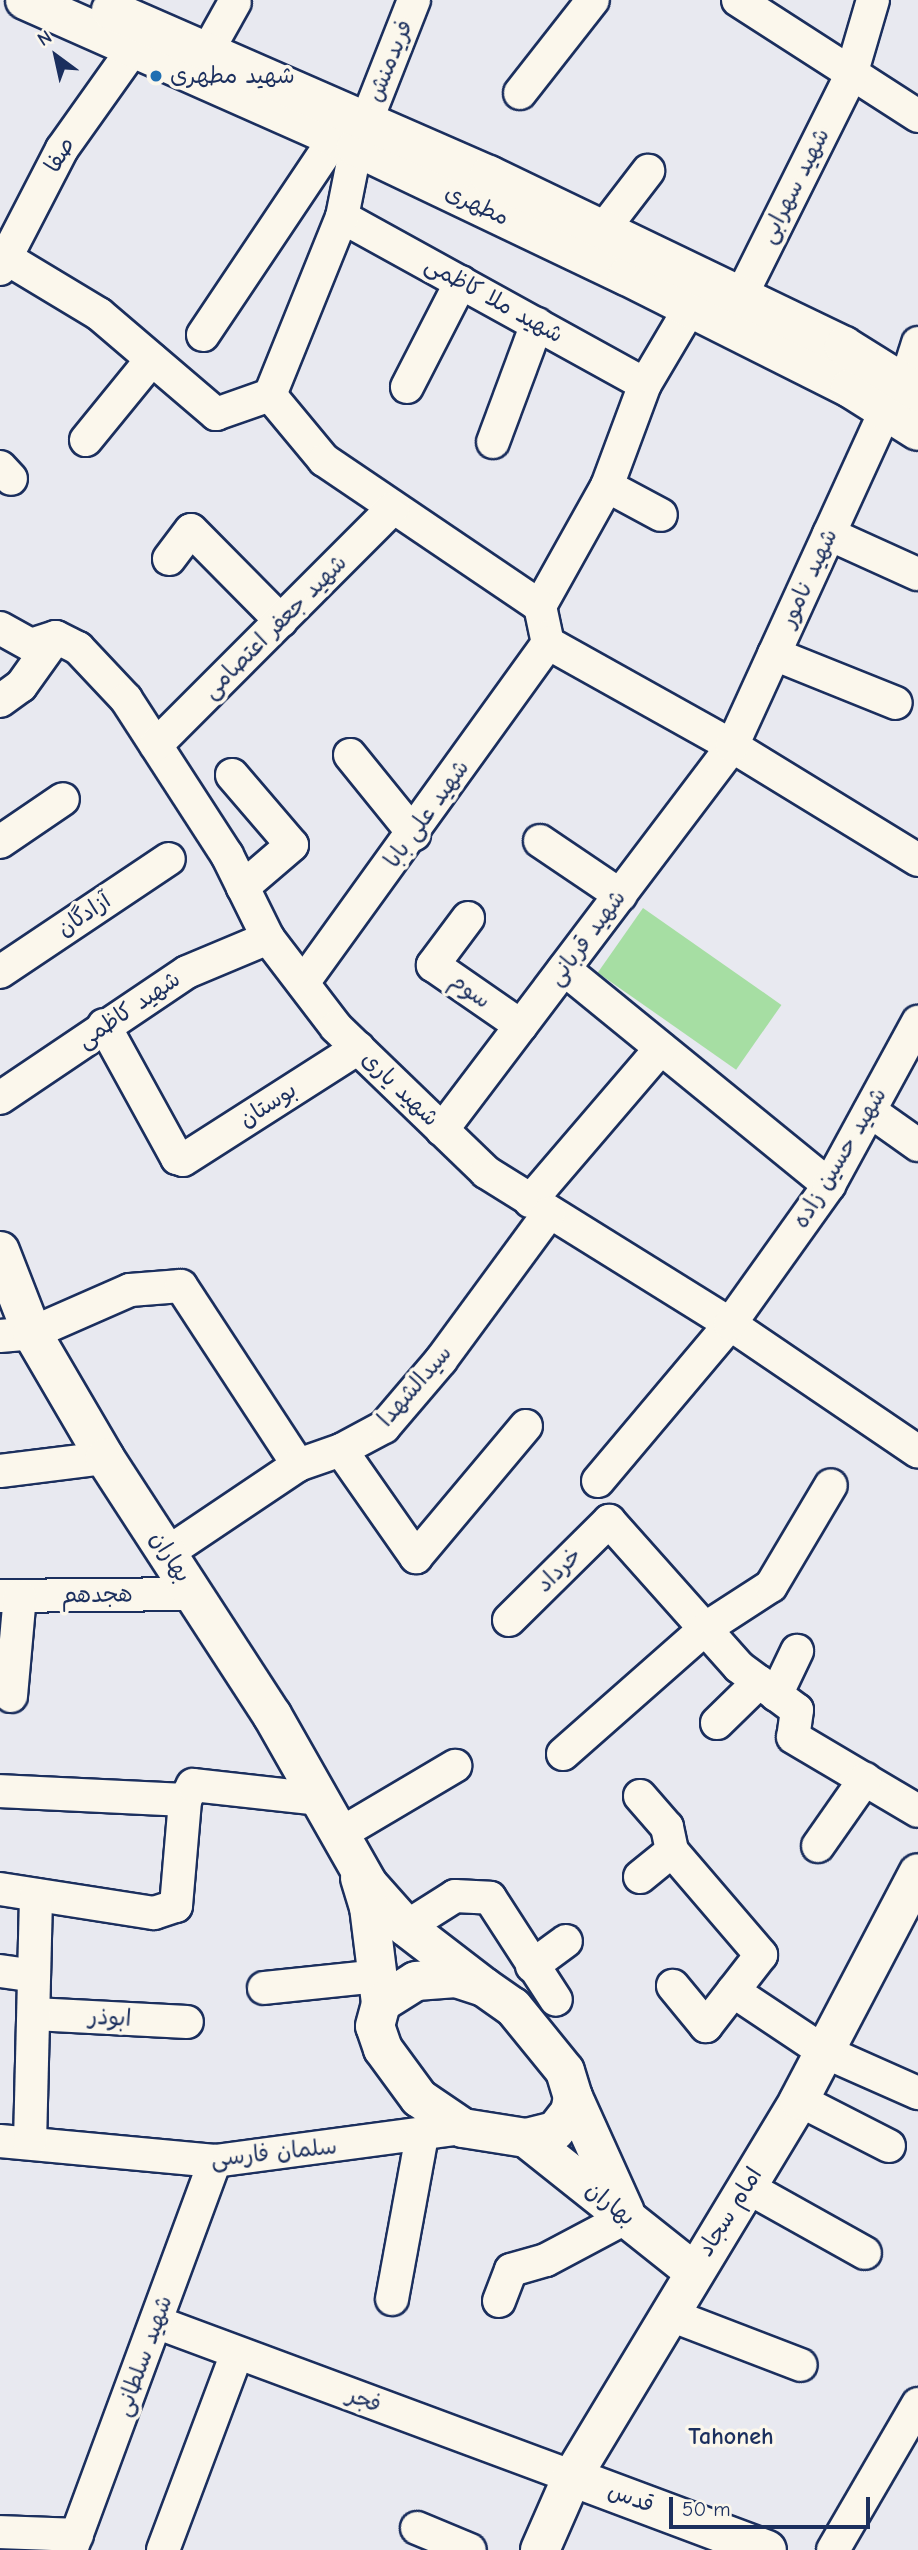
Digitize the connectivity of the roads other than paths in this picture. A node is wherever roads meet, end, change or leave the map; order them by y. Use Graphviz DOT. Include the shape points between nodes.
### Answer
graph roads {
  1 [pos="25,0"];
  2 [pos="89,0"];
  3 [pos="414,0"];
  4 [pos="593,0"];
  5 [pos="738,0"];
  6 [pos="873,0"];
  7 [pos="235,2"];
  8 [pos="133,49"];
  9 [pos="207,52"];
  10 [pos="851,75"];
  11 [pos="520,93"];
  12 [pos="918,116"];
  13 [pos="352,136"];
  14 [pos="648,171"];
  15 [pos="342,216"];
  16 [pos="603,231"];
  17 [pos="3,263"];
  18 [pos="461,282"];
  19 [pos="740,298"];
  20 [pos="690,308"];
  21 [pos="537,324"];
  22 [pos="203,335"];
  23 [pos="918,343"];
  24 [pos="152,359"];
  25 [pos="645,384"];
  26 [pos="407,387"];
  27 [pos="270,395"];
  28 [pos="903,396"];
  29 [pos="918,431"];
  30 [pos="86,440"];
  31 [pos="494,442"];
  32 [pos="607,486"];
  33 [pos="393,508"];
  34 [pos="661,515"];
  35 [pos="829,534"];
  36 [pos="169,559"];
  37 [pos="917,574"];
  38 [pos="540,606"];
  39 [pos="281,621"];
  40 [pos="0,628"];
  41 [pos="56,637"];
  42 [pos="548,643"];
  43 [pos="774,654"];
  44 [pos="0,701"];
  45 [pos="896,703"];
  46 [pos="156,745"];
  47 [pos="732,746"];
  48 [pos="350,755"];
  49 [pos="232,775"];
  50 [pos="63,799"];
  51 [pos="414,834"];
  52 [pos="540,841"];
  53 [pos="0,842"];
  54 [pos="169,859"];
  55 [pos="918,860"];
  56 [pos="243,887"];
  57 [pos="620,895"];
  58 [pos="468,918"];
  59 [pos="268,938"];
  60 [pos="564,969"];
  61 [pos="0,972"];
  62 [pos="303,983"];
  63 [pos="918,1023"];
  64 [pos="104,1025"];
  65 [pos="521,1026"];
  66 [pos="358,1048"];
  67 [pos="660,1048"];
  68 [pos="0,1098"];
  69 [pos="870,1111"];
  70 [pos="442,1130"];
  71 [pos="918,1145"];
  72 [pos="829,1185"];
  73 [pos="540,1207"];
  74 [pos="0,1251"];
  75 [pos="730,1324"];
  76 [pos="16,1335"];
  77 [pos="526,1426"];
  78 [pos="916,1447"];
  79 [pos="341,1450"];
  80 [pos="106,1458"];
  81 [pos="298,1465"];
  82 [pos="0,1471"];
  83 [pos="598,1481"];
  84 [pos="831,1485"];
  85 [pos="167,1553"];
  86 [pos="194,1594"];
  87 [pos="10,1596"];
  88 [pos="509,1620"];
  89 [pos="706,1628"];
  90 [pos="797,1651"];
  91 [pos="768,1688"];
  92 [pos="11,1696"];
  93 [pos="718,1723"];
  94 [pos="563,1754"];
  95 [pos="455,1766"];
  96 [pos="865,1779"];
  97 [pos="0,1791"];
  98 [pos="640,1796"];
  99 [pos="320,1799"];
  100 [pos="185,1800"];
  101 [pos="918,1811"];
  102 [pos="346,1845"];
  103 [pos="818,1846"];
  104 [pos="672,1851"];
  105 [pos="918,1873"];
  106 [pos="640,1877"];
  107 [pos="0,1889"];
  108 [pos="36,1895"];
  109 [pos="406,1927"];
  110 [pos="566,1941"];
  111 [pos="532,1966"];
  112 [pos="0,1971"];
  113 [pos="34,1976"];
  114 [pos="673,1986"];
  115 [pos="484,1987"];
  116 [pos="264,1988"];
  117 [pos="379,1989"];
  118 [pos="733,1991"];
  119 [pos="556,2000"];
  120 [pos="34,2014"];
  121 [pos="187,2022"];
  122 [pos="823,2051"];
  123 [pos="918,2093"];
  124 [pos="573,2097"];
  125 [pos="799,2100"];
  126 [pos="463,2127"];
  127 [pos="422,2136"];
  128 [pos="526,2138"];
  129 [pos="15,2142"];
  130 [pos="889,2146"];
  131 [pos="215,2161"];
  132 [pos="747,2187"];
  133 [pos="627,2217"];
  134 [pos="865,2253"];
  135 [pos="694,2271"];
  136 [pos="392,2299"];
  137 [pos="499,2301"];
  138 [pos="668,2314"];
  139 [pos="156,2322"];
  140 [pos="237,2353"];
  141 [pos="801,2365"];
  142 [pos="918,2404"];
  143 [pos="572,2477"];
  144 [pos="417,2528"];
  145 [pos="0,2532"];
  146 [pos="74,2542"];
  147 [pos="163,2550"];
  148 [pos="470,2550"];
  149 [pos="540,2550"];
  150 [pos="767,2550"];
  151 [pos="833,2550"];
  1 -- 8 [label="street, مطهری"];
  2 -- 9 [label="street, مطهری"];
  3 -- 13 [label="street, فریدمنش"];
  4 -- 11 [label="street"];
  5 -- 10 [label="street"];
  6 -- 10 [label="street, شهید سهرابی"];
  7 -- 9 [label="street"];
  8 -- 13 [label="street, مطهری"];
  8 -- 17 [label="street, صفا" via="62,149"];
  9 -- 13 [label="street, مطهری"];
  10 -- 12 [label="street"];
  10 -- 19 [label="street, شهید سهرابی"];
  13 -- 15 [label="street"];
  13 -- 16 [label="street, مطهری"];
  13 -- 20 [label="street, مطهری"];
  13 -- 22 [label="street"];
  14 -- 16 [label="street"];
  15 -- 18 [label="street, شهید ملا کاظمی"];
  15 -- 27 [label="street"];
  16 -- 19 [label="street, مطهری"];
  17 -- 24 [label="street" via="99,314"];
  18 -- 21 [label="street, شهید ملا کاظمی"];
  18 -- 26 [label="street"];
  19 -- 28 [label="street, مطهری" via="844,346"];
  20 -- 25 [label="street"];
  20 -- 28 [label="street, مطهری"];
  21 -- 25 [label="street, شهید ملا کاظمی"];
  21 -- 31 [label="street"];
  23 -- 28 [label="street, شهید نامور"];
  24 -- 27 [label="street" via="216,414"];
  24 -- 30 [label="street"];
  25 -- 32 [label="street"];
  27 -- 33 [label="street" via="324,460"];
  28 -- 29 [label="street, مطهری"];
  28 -- 35 [label="street, شهید نامور"];
  32 -- 34 [label="street"];
  32 -- 38 [label="street"];
  33 -- 38 [label="street"];
  33 -- 39 [label="street, شهید جعفر اعتصامی"];
  35 -- 37 [label="street"];
  35 -- 43 [label="street, شهید نامور"];
  36 -- 39 [label="street" via="191,530"];
  38 -- 42 [label="street"];
  39 -- 46 [label="street, شهید جعفر اعتصامی"];
  40 -- 41 [label="street" via="31,645"];
  41 -- 44 [label="street" via="21,686"];
  41 -- 46 [label="street, شهید یاری" via="78,648 126,699"];
  42 -- 47 [label="street"];
  42 -- 51 [label="street, شهید علی بابا"];
  43 -- 45 [label="street"];
  43 -- 47 [label="street, شهید نامور"];
  46 -- 56 [label="street, شهید یاری"];
  47 -- 55 [label="street"];
  47 -- 57 [label="street, شهید قربانی"];
  48 -- 51 [label="street"];
  49 -- 56 [label="street" via="292,845"];
  50 -- 53 [label="street"];
  51 -- 62 [label="street, شهید علی بابا"];
  52 -- 57 [label="street"];
  54 -- 61 [label="street, آزادگان"];
  56 -- 59 [label="street, شهید یاری"];
  57 -- 60 [label="street, شهید قربانی"];
  58 -- 65 [label="street, سوم" via="433,965"];
  59 -- 62 [label="street, شهید یاری"];
  59 -- 64 [label="street, شهید کاظمی" via="187,972"];
  60 -- 65 [label="street, شهید قربانی"];
  60 -- 67 [label="street"];
  62 -- 66 [label="street, شهید یاری"];
  63 -- 69 [label="street, شهید حسین زاده"];
  64 -- 66 [label="street, بوستان" via="177,1158 183,1160"];
  64 -- 68 [label="street, شهید کاظمی"];
  65 -- 70 [label="street, شهید قربانی"];
  66 -- 70 [label="street, شهید یاری"];
  67 -- 72 [label="street"];
  67 -- 73 [label="street, سیدالشهدا"];
  69 -- 71 [label="street"];
  69 -- 72 [label="street, شهید حسین زاده"];
  70 -- 73 [label="street, شهید یاری" via="486,1172"];
  72 -- 75 [label="street, شهید حسین زاده"];
  73 -- 75 [label="street, شهید یاری"];
  73 -- 79 [label="street, سیدالشهدا" via="441,1360 384,1427"];
  74 -- 76 [label="street, بهاران"];
  75 -- 78 [label="street, شهید یاری"];
  75 -- 83 [label="street, شهید حسین زاده"];
  76 -- 80 [label="street, بهاران"];
  76 -- 81 [label="street" via="130,1290 181,1286"];
  77 -- 79 [label="street" via="416,1557"];
  79 -- 81 [label="street, سیدالشهدا"];
  80 -- 82 [label="street"];
  80 -- 85 [label="street, بهاران"];
  81 -- 85 [label="street, سیدالشهدا"];
  84 -- 89 [label="street" via="771,1586"];
  85 -- 86 [label="street, بهاران"];
  86 -- 87 [label="street, هجدهم"];
  86 -- 99 [label="street, بهاران"];
  87 -- 92 [label="street"];
  88 -- 89 [label="street, خرداد" via="609,1521"];
  89 -- 91 [label="street" via="739,1667"];
  89 -- 94 [label="street"];
  90 -- 91 [label="street"];
  91 -- 93 [label="street"];
  91 -- 96 [label="street" via="797,1710 793,1737"];
  95 -- 102 [label="street"];
  96 -- 101 [label="street"];
  96 -- 103 [label="street"];
  97 -- 100 [label="street"];
  98 -- 104 [label="street" via="667,1827"];
  99 -- 100 [label="street" via="194,1785"];
  99 -- 102 [label="street, بهاران"];
  100 -- 108 [label="street" via="176,1906 154,1913"];
  102 -- 109 [label="street, بهاران" via="368,1884"];
  102 -- 117 [label="street, بهاران" via="369,1907"];
  104 -- 106 [label="street"];
  104 -- 118 [label="street" via="761,1955"];
  105 -- 122 [label="street, امام سجاد"];
  107 -- 108 [label="street"];
  108 -- 113 [label="street"];
  109 -- 111 [label="street" via="455,1896 490,1898"];
  109 -- 115 [label="street, بهاران"];
  110 -- 111 [label="street"];
  111 -- 119 [label="street"];
  112 -- 113 [label="street"];
  113 -- 120 [label="street"];
  114 -- 118 [label="street" via="706,2026"];
  115 -- 117 [label="street" via="456,1978"];
  115 -- 124 [label="street" via="532,2025 565,2071"];
  116 -- 117 [label="street"];
  117 -- 126 [label="street" via="375,2025 399,2073 419,2098"];
  118 -- 122 [label="street"];
  120 -- 121 [label="street, ابوذر"];
  120 -- 129 [label="street"];
  122 -- 123 [label="street"];
  122 -- 125 [label="street, امام سجاد"];
  124 -- 128 [label="street" via="570,2112 555,2131"];
  124 -- 133 [label="street"];
  125 -- 130 [label="street"];
  125 -- 132 [label="street, امام سجاد"];
  126 -- 127 [label="street, سلمان فارسی"];
  126 -- 128 [label="street"];
  127 -- 131 [label="street, سلمان فارسی"];
  127 -- 136 [label="street"];
  128 -- 133 [label="street, بهاران"];
  129 -- 131 [label="street, سلمان فارسی"];
  131 -- 139 [label="street, شهید سلطانی"];
  132 -- 134 [label="street"];
  132 -- 135 [label="street, امام سجاد"];
  133 -- 135 [label="street, بهاران"];
  133 -- 137 [label="street" via="546,2260 511,2270"];
  135 -- 138 [label="street, امام سجاد"];
  138 -- 141 [label="street"];
  138 -- 143 [label="street, امام سجاد"];
  139 -- 140 [label="street, فجر"];
  139 -- 146 [label="street, شهید سلطانی"];
  140 -- 143 [label="street, فجر"];
  140 -- 147 [label="street"];
  142 -- 151 [label="street"];
  143 -- 149 [label="street, امام سجاد"];
  143 -- 150 [label="street, قدس"];
  144 -- 148 [label="street"];
  145 -- 146 [label="street"];
}
